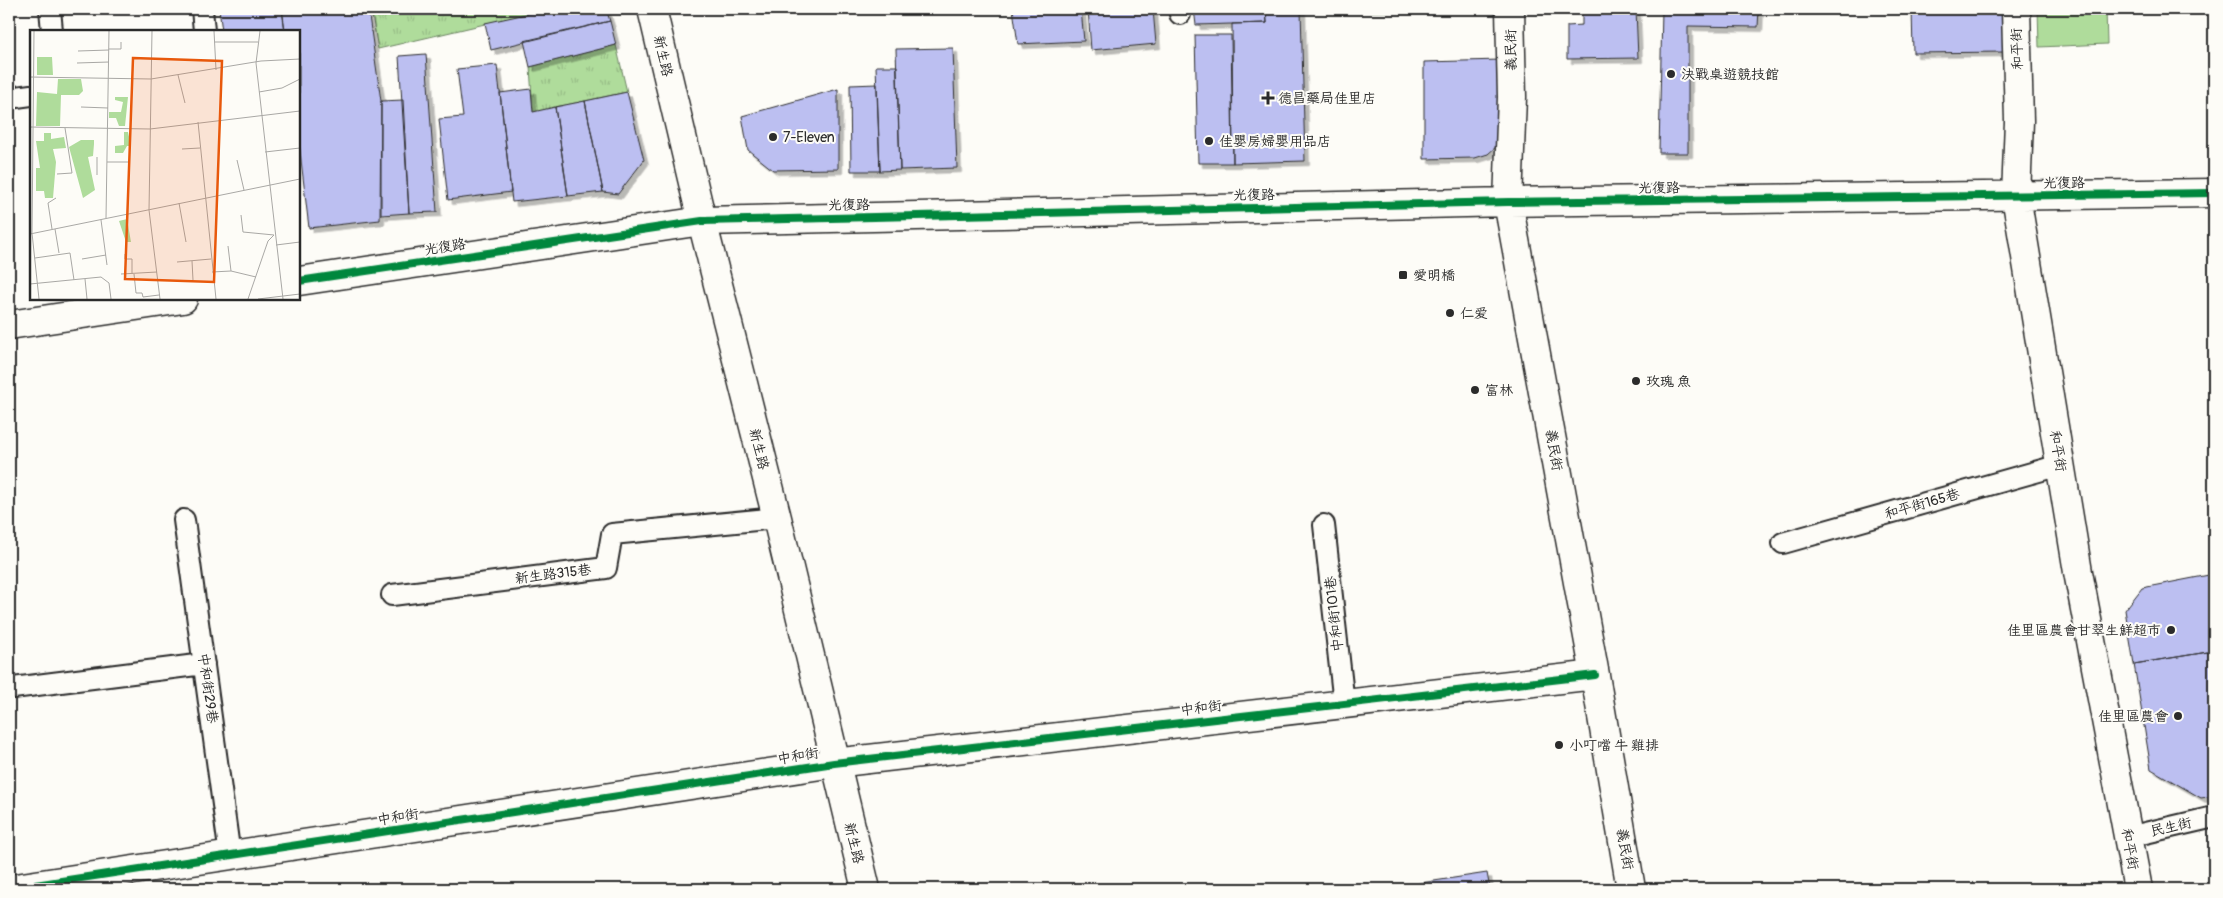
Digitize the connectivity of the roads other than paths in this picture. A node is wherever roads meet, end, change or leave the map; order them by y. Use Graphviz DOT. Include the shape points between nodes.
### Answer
graph roads {
  1 [pos="50,9"];
  2 [pos="202,9"];
  3 [pos="652,9"];
  4 [pos="1510,9"];
  5 [pos="2016,9"];
  6 [pos="52,30"];
  7 [pos="204,30"];
  8 [pos="30,95"];
  9 [pos="9,98"];
  10 [pos="2214,193"];
  11 [pos="2016,196"];
  12 [pos="1508,202"];
  13 [pos="702,221"];
  14 [pos="300,281"];
  15 [pos="170,300"];
  16 [pos="77,307"];
  17 [pos="9,325"];
  18 [pos="2060,465"];
  19 [pos="777,518"];
  20 [pos="184,520"];
  21 [pos="1324,525"];
  22 [pos="1783,543"];
  23 [pos="392,594"];
  24 [pos="204,664"];
  25 [pos="1595,675"];
  26 [pos="13,688"];
  27 [pos="1344,704"];
  28 [pos="834,763"];
  29 [pos="2214,817"];
  30 [pos="2128,837"];
  31 [pos="230,856"];
  32 [pos="97,882"];
  33 [pos="9,889"];
  34 [pos="866,889"];
  35 [pos="1632,889"];
  36 [pos="2138,889"];
  1 -- 6 [label="lane"];
  2 -- 7 [label="lane"];
  3 -- 13 [label="street, 新生路"];
  4 -- 12 [label="street, 義民街" via="1512,97"];
  5 -- 11 [label="street, 和平街" via="2019,121"];
  8 -- 9 [label="lane"];
  10 -- 11 [label="street, 光復路"];
  11 -- 12 [label="street, 光復路"];
  11 -- 18 [label="street, 和平街"];
  12 -- 13 [label="street, 光復路"];
  12 -- 25 [label="street, 義民街"];
  13 -- 14 [label="street, 光復路"];
  13 -- 19 [label="street, 新生路"];
  15 -- 16 [label="street"];
  16 -- 17 [label="street"];
  18 -- 22 [label="lane, 和平街165巷"];
  18 -- 30 [label="street, 和平街"];
  19 -- 23 [label="lane, 新生路315巷" via="612,534 606,568"];
  19 -- 28 [label="street, 新生路"];
  20 -- 24 [label="lane, 中和街29巷"];
  21 -- 27 [label="lane, 中和街101巷"];
  24 -- 26 [label="lane"];
  24 -- 31 [label="lane, 中和街29巷"];
  25 -- 27 [label="street, 中和街"];
  25 -- 35 [label="street, 義民街"];
  27 -- 28 [label="street, 中和街"];
  28 -- 31 [label="street, 中和街"];
  28 -- 34 [label="street, 新生路"];
  29 -- 30 [label="lane, 民生街"];
  30 -- 36 [label="street, 和平街"];
  31 -- 32 [label="street, 中和街"];
  32 -- 33 [label="street, 中和街"];
}
